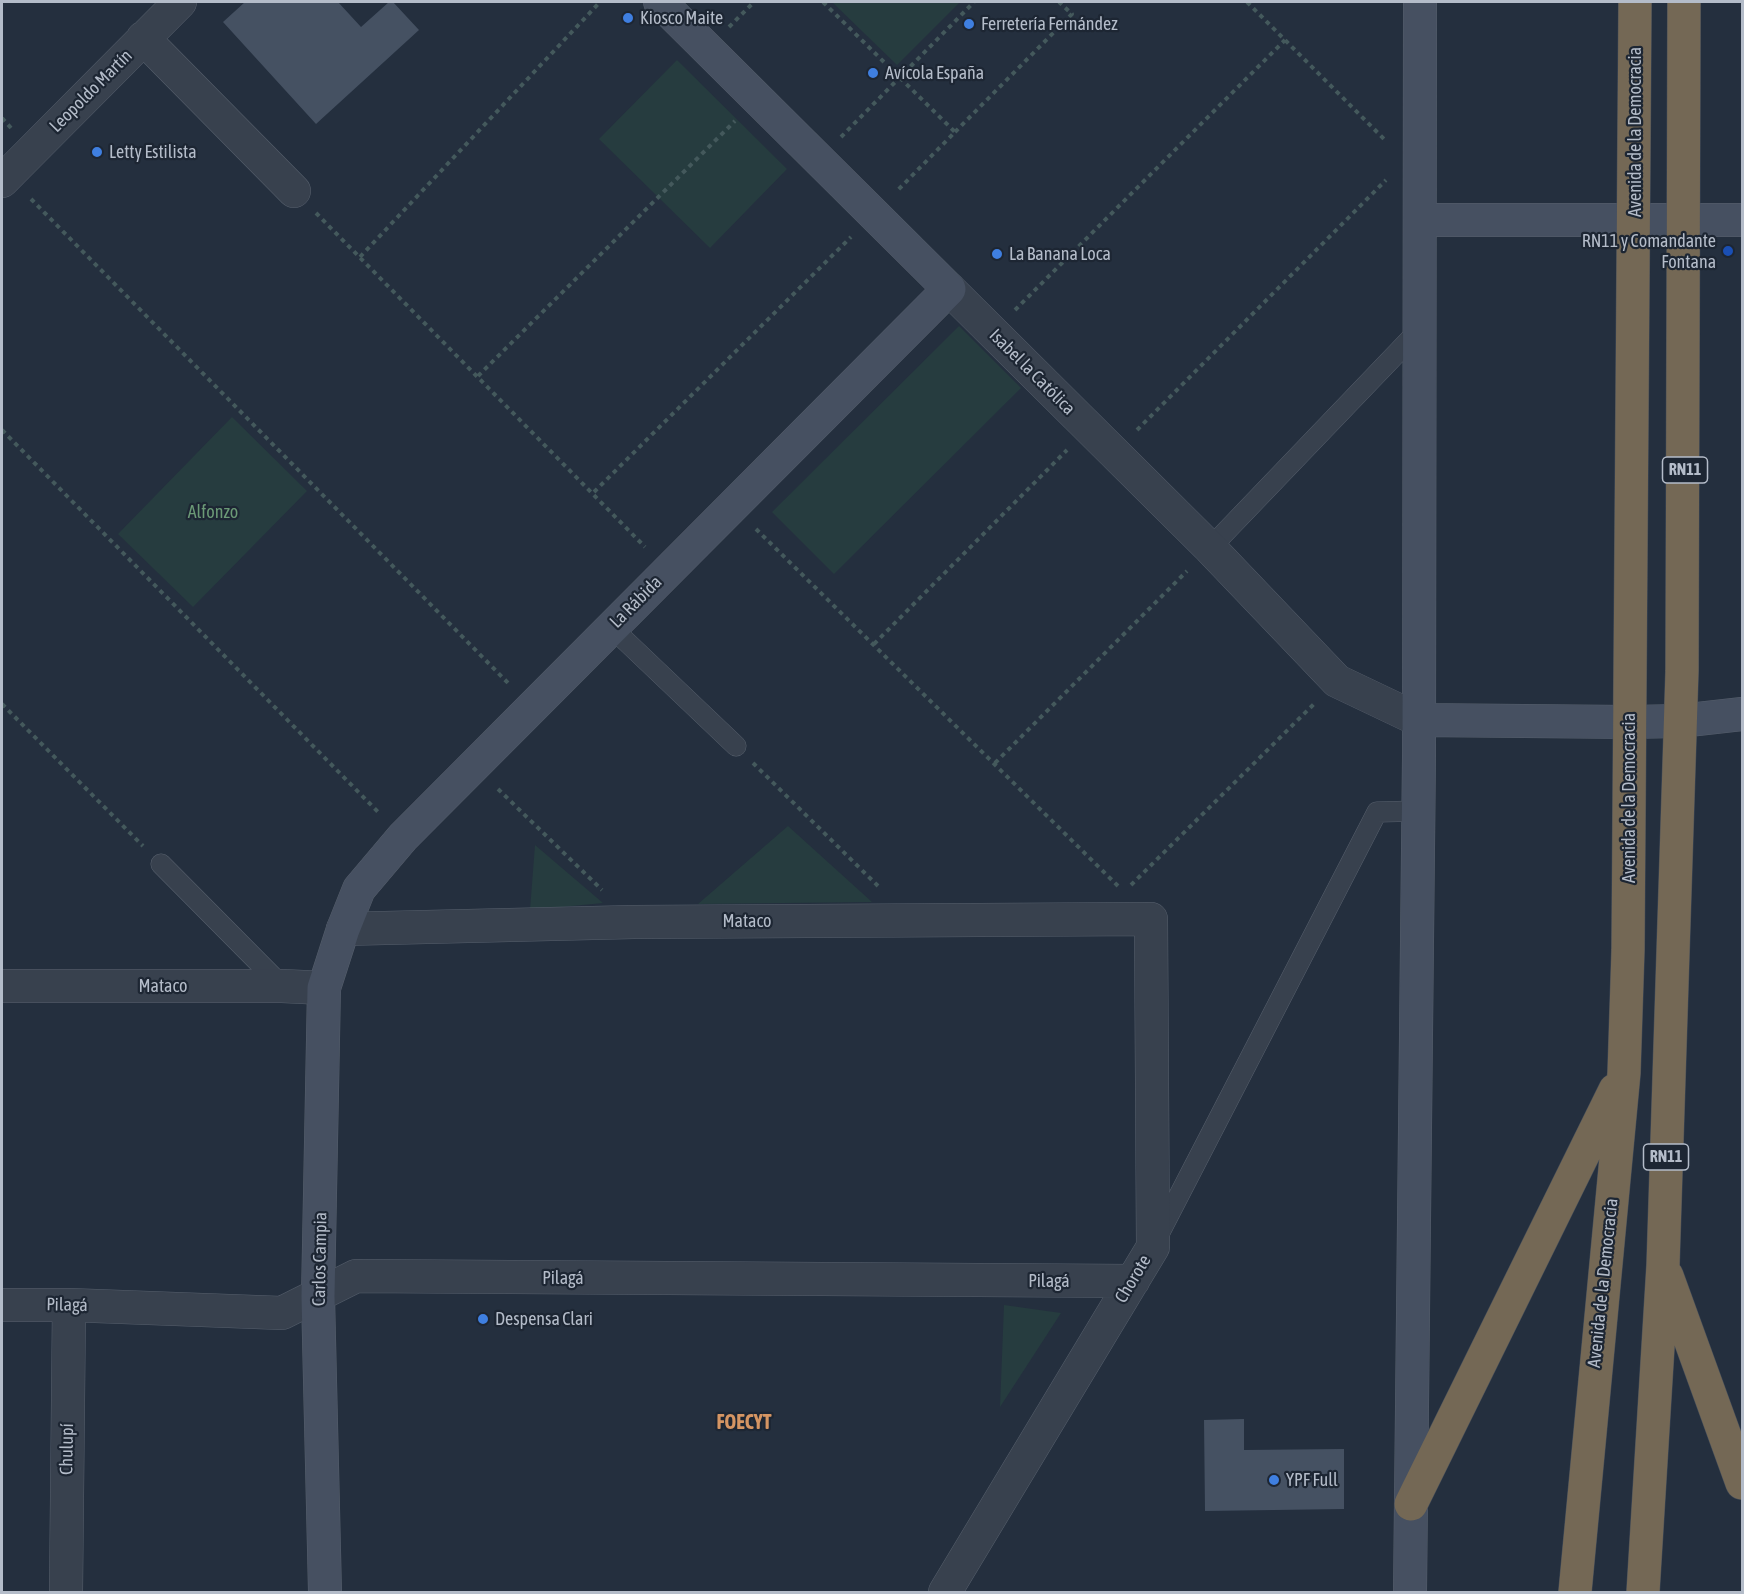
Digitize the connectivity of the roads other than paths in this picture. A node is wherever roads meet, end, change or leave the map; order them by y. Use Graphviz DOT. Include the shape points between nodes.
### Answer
graph roads {
  1 [pos="180,2"];
  2 [pos="660,2"];
  3 [pos="1420,2"];
  4 [pos="1635,2"];
  5 [pos="1684,2"];
  6 [pos="143,38"];
  7 [pos="4,178"];
  8 [pos="294,191"];
  9 [pos="1635,219"];
  10 [pos="1683,219"];
  11 [pos="1420,220"];
  12 [pos="1743,220"];
  13 [pos="949,289"];
  14 [pos="1419,330"];
  15 [pos="1210,548"];
  16 [pos="611,627"];
  17 [pos="1743,714"];
  18 [pos="1419,720"];
  19 [pos="1680,721"];
  20 [pos="1629,722"];
  21 [pos="736,746"];
  22 [pos="1418,812"];
  23 [pos="161,864"];
  24 [pos="1151,919"];
  25 [pos="343,928"];
  26 [pos="2,986"];
  27 [pos="282,986"];
  28 [pos="324,988"];
  29 [pos="1624,1073"];
  30 [pos="1153,1247"];
  31 [pos="1663,1265"];
  32 [pos="1133,1281"];
  33 [pos="318,1296"];
  34 [pos="2,1305"];
  35 [pos="69,1305"];
  36 [pos="1743,1483"];
  37 [pos="1411,1504"];
  38 [pos="66,1593"];
  39 [pos="325,1593"];
  40 [pos="945,1593"];
  41 [pos="1410,1593"];
  42 [pos="1575,1593"];
  43 [pos="1643,1593"];
  1 -- 6 [label="street, Leopoldo Martín"];
  2 -- 13 [label="street, Isabel la Católica"];
  3 -- 11 [label="street" via="1414,170"];
  4 -- 9 [label="highway, Avenida de la Democracia / RN11"];
  5 -- 10 [label="highway, RN11"];
  6 -- 7 [label="street, Leopoldo Martín"];
  6 -- 8 [label="street"];
  9 -- 10 [label="street"];
  9 -- 11 [label="street"];
  9 -- 20 [label="highway, Avenida de la Democracia / RN11"];
  10 -- 12 [label="street"];
  10 -- 19 [label="highway, RN11" via="1685,458"];
  11 -- 14 [label="street"];
  13 -- 15 [label="street, Isabel la Católica"];
  13 -- 16 [label="street, La Rábida"];
  14 -- 15 [label="lane"];
  14 -- 18 [label="street"];
  15 -- 18 [label="street, Isabel la Católica" via="1337,681"];
  16 -- 21 [label="lane"];
  16 -- 25 [label="street, La Rábida" via="403,837 359,889"];
  17 -- 19 [label="street"];
  18 -- 20 [label="street"];
  18 -- 22 [label="street"];
  19 -- 20 [label="street"];
  19 -- 31 [label="highway, RN11"];
  20 -- 29 [label="highway, Avenida de la Democracia / RN11"];
  22 -- 30 [label="lane" via="1377,812"];
  22 -- 37 [label="street"];
  23 -- 27 [label="lane"];
  24 -- 25 [label="street, Mataco"];
  24 -- 30 [label="street, Chorote"];
  25 -- 28 [label="street, Carlos Campia"];
  26 -- 27 [label="street, Mataco"];
  27 -- 28 [label="street, Mataco"];
  28 -- 33 [label="street, Carlos Campia"];
  29 -- 37 [label="highway"];
  29 -- 42 [label="highway, Avenida de la Democracia / RN11"];
  30 -- 32 [label="street, Chorote"];
  31 -- 36 [label="highway"];
  31 -- 43 [label="highway, RN11"];
  32 -- 33 [label="street, Pilagá" via="356,1276"];
  32 -- 40 [label="street, Chorote"];
  33 -- 35 [label="street, Pilagá" via="282,1313"];
  33 -- 39 [label="street, Carlos Campia"];
  34 -- 35 [label="street, Pilagá"];
  35 -- 38 [label="street, Chulupí"];
  37 -- 41 [label="street"];
}
